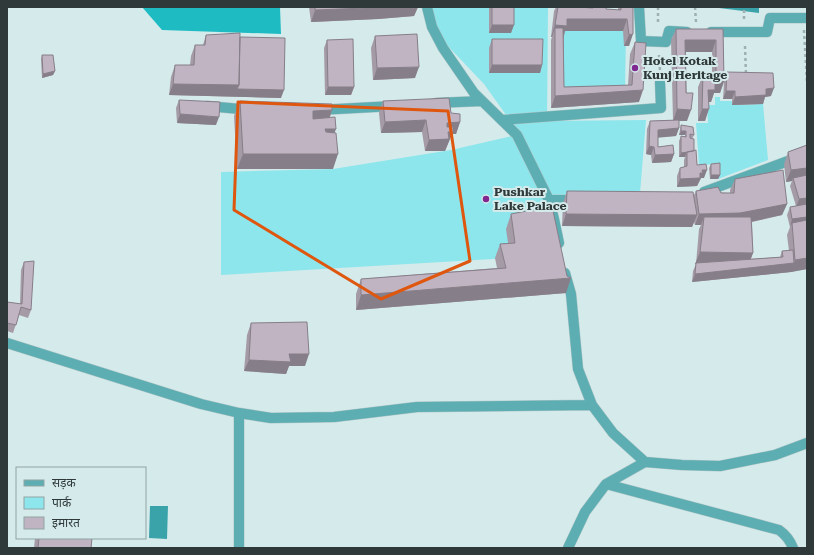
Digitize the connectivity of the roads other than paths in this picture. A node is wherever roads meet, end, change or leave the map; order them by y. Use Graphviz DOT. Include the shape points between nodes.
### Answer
graph roads {
  1 [pos="427,7"];
  2 [pos="639,7"];
  3 [pos="805,18"];
  4 [pos="660,82"];
  5 [pos="482,101"];
  6 [pos="426,104"];
  7 [pos="198,105"];
  8 [pos="402,105"];
  9 [pos="307,110"];
  10 [pos="261,111"];
  11 [pos="502,120"];
  12 [pos="807,154"];
  13 [pos="693,195"];
  14 [pos="549,200"];
  15 [pos="587,200"];
  16 [pos="560,250"];
  17 [pos="563,264"];
  18 [pos="7,343"];
  19 [pos="592,405"];
  20 [pos="239,413"];
  21 [pos="807,443"];
  22 [pos="645,462"];
  23 [pos="606,484"];
  24 [pos="239,548"];
  25 [pos="568,548"];
  26 [pos="793,548"];
  1 -- 5 [label="street" via="432,27 443,48"];
  2 -- 3 [label="street" via="641,41 666,42 669,31 767,32 770,18"];
  4 -- 11 [label="street" via="660,108"];
  5 -- 6 [label="street"];
  5 -- 11 [label="street"];
  7 -- 10 [label="street"];
  8 -- 9 [label="street"];
  11 -- 14 [label="street" via="517,135"];
  12 -- 13 [label="street"];
  14 -- 15 [label="street"];
  14 -- 16 [label="street"];
  17 -- 19 [label="street" via="571,294 578,369"];
  18 -- 20 [label="street" via="201,404"];
  19 -- 20 [label="street" via="417,407 334,417 271,418"];
  19 -- 22 [label="street" via="612,434"];
  20 -- 24 [label="street"];
  21 -- 22 [label="street" via="775,455 720,466"];
  22 -- 23 [label="street"];
  23 -- 25 [label="street" via="585,512"];
  23 -- 26 [label="street" via="779,530 790,540"];
}
